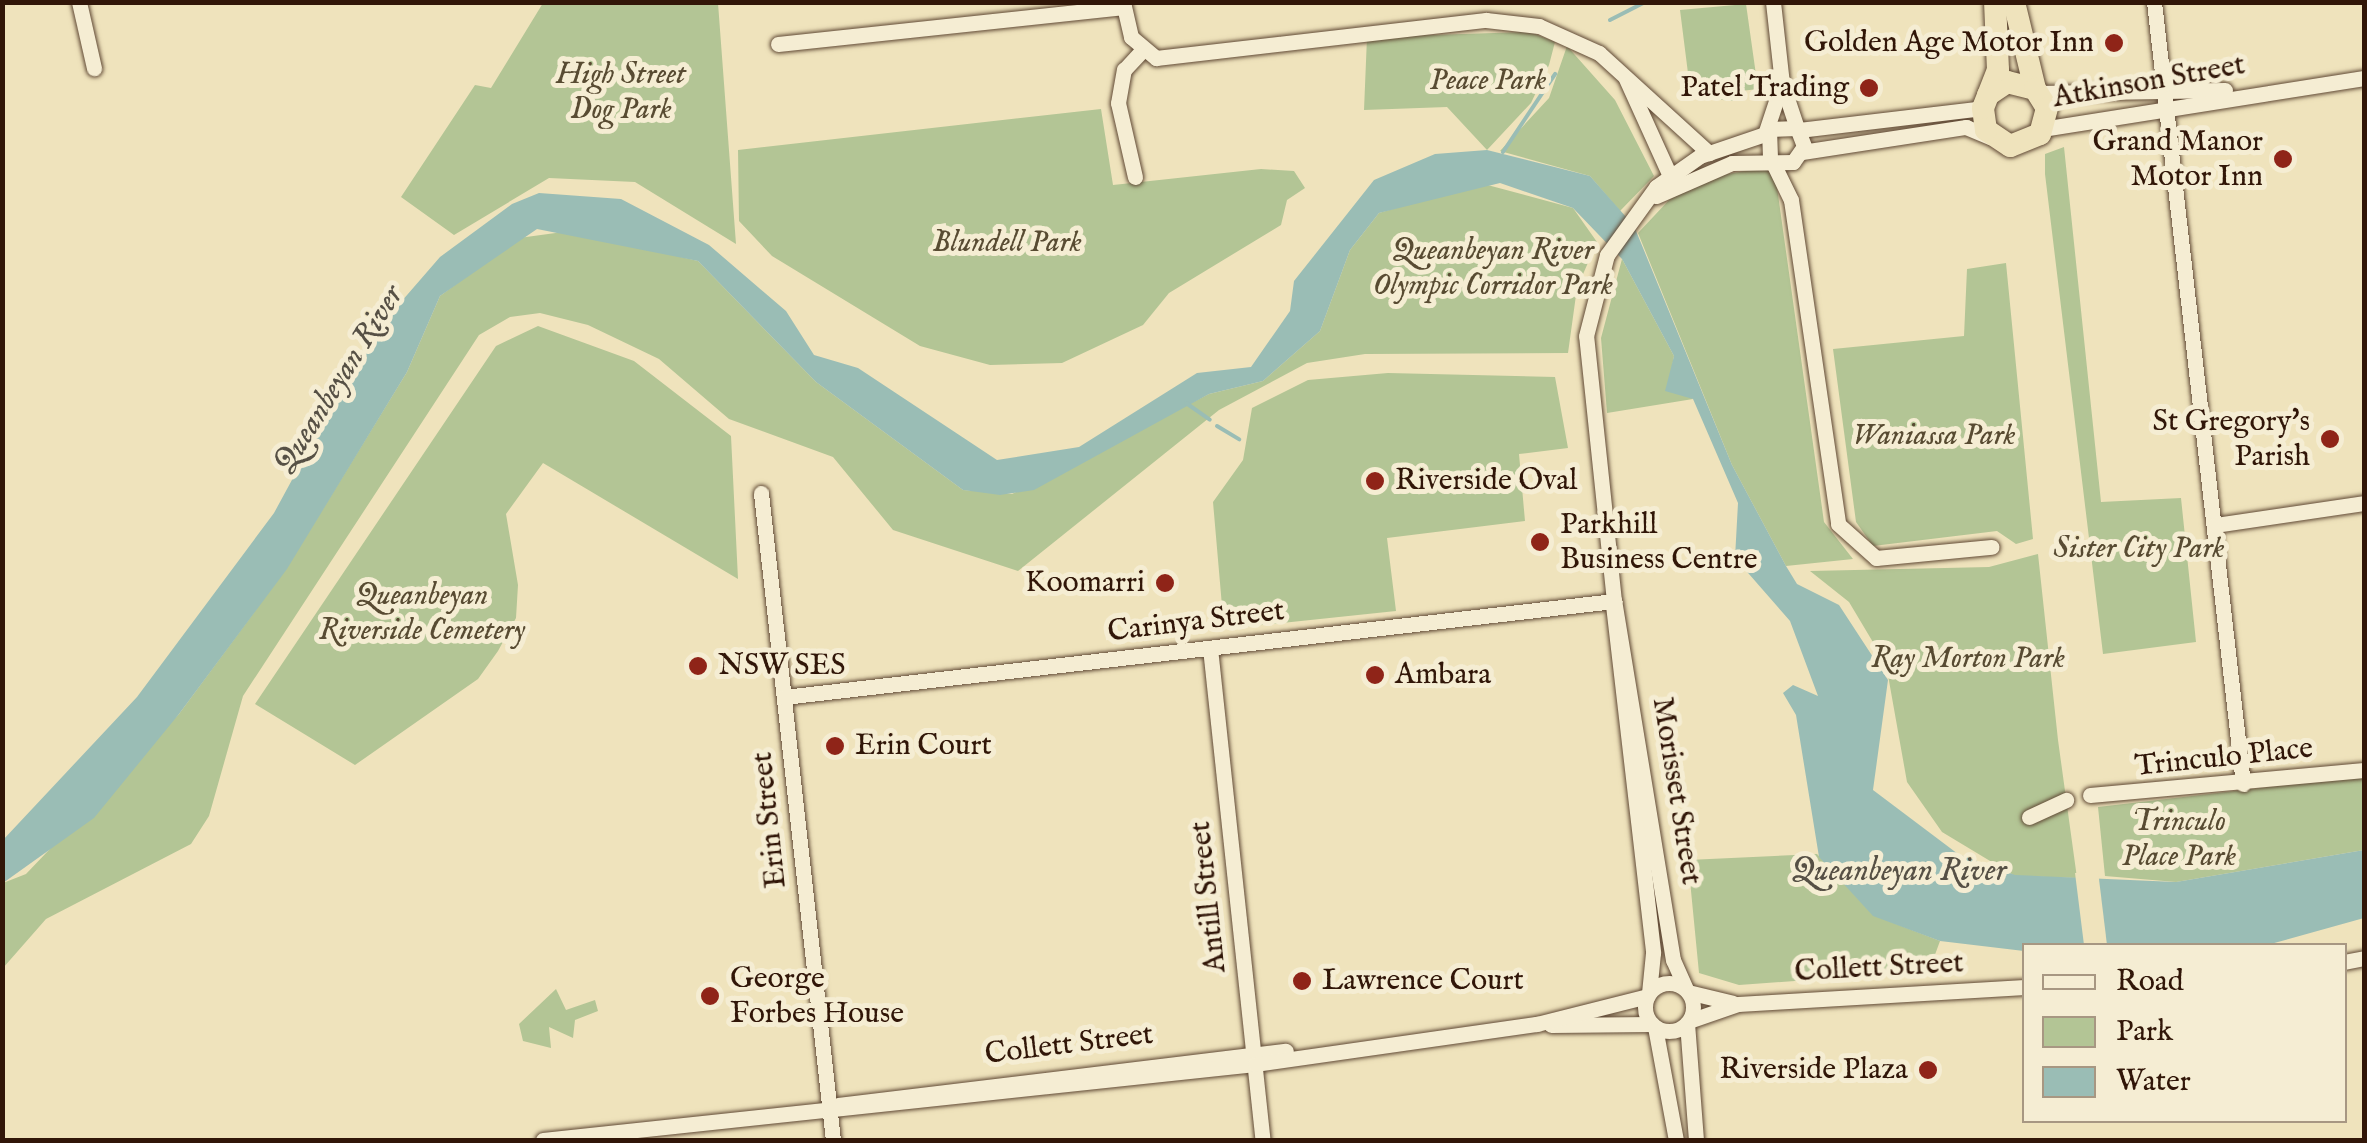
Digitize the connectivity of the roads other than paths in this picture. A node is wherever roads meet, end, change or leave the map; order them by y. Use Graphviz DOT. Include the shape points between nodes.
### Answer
graph roads {
  1 [pos="79,2"];
  2 [pos="1773,2"];
  3 [pos="1995,2"];
  4 [pos="2014,2"];
  5 [pos="2154,2"];
  6 [pos="1124,5"];
  7 [pos="778,44"];
  8 [pos="1141,52"];
  9 [pos="94,68"];
  10 [pos="1617,68"];
  11 [pos="2364,78"];
  12 [pos="1782,84"];
  13 [pos="2264,90"];
  14 [pos="2037,91"];
  15 [pos="2164,91"];
  16 [pos="1985,101"];
  17 [pos="2166,109"];
  18 [pos="2042,128"];
  19 [pos="1798,129"];
  20 [pos="1765,133"];
  21 [pos="1993,139"];
  22 [pos="1709,153"];
  23 [pos="1801,153"];
  24 [pos="1771,160"];
  25 [pos="1703,172"];
  26 [pos="1669,174"];
  27 [pos="1135,177"];
  28 [pos="1791,200"];
  29 [pos="1640,206"];
  30 [pos="761,493"];
  31 [pos="2364,503"];
  32 [pos="2215,525"];
  33 [pos="1991,547"];
  34 [pos="1614,602"];
  35 [pos="1210,648"];
  36 [pos="784,696"];
  37 [pos="1635,710"];
  38 [pos="1624,746"];
  39 [pos="2364,770"];
  40 [pos="2243,784"];
  41 [pos="1630,793"];
  42 [pos="2090,795"];
  43 [pos="2066,800"];
  44 [pos="2029,817"];
  45 [pos="1653,822"];
  46 [pos="2022,987"];
  47 [pos="1687,990"];
  48 [pos="1649,994"];
  49 [pos="1738,1004"];
  50 [pos="1688,1022"];
  51 [pos="1537,1024"];
  52 [pos="1654,1026"];
  53 [pos="1254,1058"];
  54 [pos="830,1108"];
  55 [pos="542,1140"];
  56 [pos="833,1140"];
  57 [pos="1263,1140"];
  58 [pos="1676,1140"];
  59 [pos="1696,1140"];
  1 -- 9 [label="street"];
  2 -- 12 [label="street"];
  3 -- 16 [label="highway" via="1998,70"];
  4 -- 14 [label="highway"];
  5 -- 15 [label="street"];
  6 -- 7 [label="street"];
  6 -- 8 [label="street"];
  8 -- 10 [label="street" via="1180,57 1501,20 1572,38"];
  8 -- 27 [label="street" via="1124,70 1118,103"];
  10 -- 22 [label="street"];
  10 -- 26 [label="street"];
  11 -- 13 [label="street, Atkinson Street"];
  12 -- 19 [label="street"];
  12 -- 20 [label="street"];
  13 -- 15 [label="street, Atkinson Street"];
  13 -- 17 [label="street, Atkinson Street"];
  14 -- 15 [label="street, Atkinson Street"];
  14 -- 16 [label="highway" via="2006,82"];
  14 -- 18 [label="highway"];
  15 -- 17 [label="street"];
  16 -- 19 [label="street"];
  16 -- 21 [label="highway"];
  17 -- 18 [label="street, Atkinson Street"];
  17 -- 32 [label="street"];
  18 -- 21 [label="highway" via="2021,146"];
  19 -- 20 [label="street" via="1781,122"];
  19 -- 23 [label="street"];
  20 -- 22 [label="street"];
  20 -- 24 [label="street"];
  21 -- 23 [label="street" via="1966,127"];
  22 -- 26 [label="street"];
  23 -- 24 [label="street"];
  23 -- 28 [label="street"];
  24 -- 25 [label="street"];
  24 -- 28 [label="street"];
  25 -- 26 [label="street"];
  25 -- 29 [label="street, Morisset Street"];
  26 -- 29 [label="street, Morisset Street"];
  28 -- 33 [label="street" via="1838,524 1876,558"];
  29 -- 34 [label="street, Morisset Street" via="1607,254 1586,336"];
  30 -- 36 [label="street, Erin Street"];
  31 -- 32 [label="street"];
  32 -- 40 [label="street"];
  34 -- 35 [label="street, Carinya Street"];
  34 -- 37 [label="street, Morisset Street"];
  34 -- 38 [label="street, Morisset Street"];
  35 -- 36 [label="street, Carinya Street"];
  35 -- 53 [label="street, Antill Street"];
  36 -- 54 [label="street, Erin Street"];
  37 -- 38 [label="street"];
  37 -- 45 [label="street, Morisset Street"];
  38 -- 41 [label="street, Morisset Street"];
  39 -- 40 [label="street, Trinculo Place"];
  40 -- 42 [label="street, Trinculo Place"];
  41 -- 45 [label="street"];
  41 -- 48 [label="street, Morisset Street" via="1653,954"];
  43 -- 44 [label="street"];
  45 -- 47 [label="street, Morisset Street"];
  46 -- 49 [label="street, Collett Street"];
  47 -- 48 [label="street, Collett Street" via="1664,983"];
  47 -- 49 [label="street, Collett Street"];
  47 -- 50 [label="street, Morisset Street"];
  48 -- 51 [label="street, Collett Street"];
  48 -- 52 [label="street, Morisset Street"];
  49 -- 50 [label="street, Collett Street"];
  50 -- 52 [label="street, Collett Street"];
  50 -- 59 [label="street"];
  51 -- 52 [label="street, Collett Street"];
  51 -- 53 [label="street, Collett Street"];
  52 -- 58 [label="street"];
  53 -- 54 [label="street, Collett Street"];
  53 -- 57 [label="street, Antill Street"];
  54 -- 55 [label="street, Collett Street"];
  54 -- 56 [label="street, Erin Street"];
}
